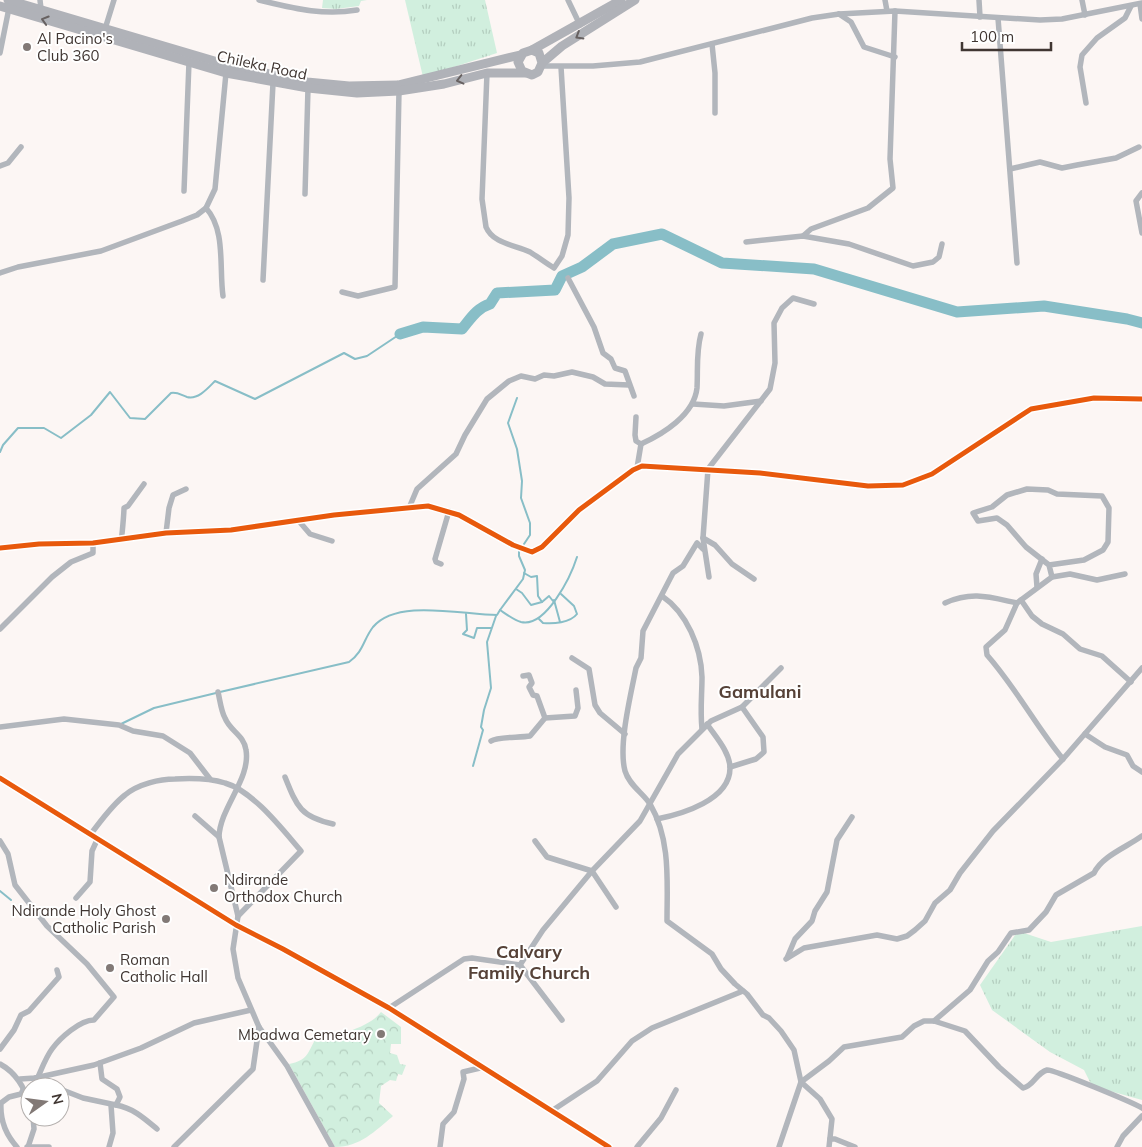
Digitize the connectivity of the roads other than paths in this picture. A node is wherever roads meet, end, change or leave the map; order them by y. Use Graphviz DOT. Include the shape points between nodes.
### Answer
graph roads {
  1 [pos="114,0"];
  2 [pos="259,0"];
  3 [pos="568,0"];
  4 [pos="622,0"];
  5 [pos="634,0"];
  6 [pos="885,0"];
  7 [pos="979,0"];
  8 [pos="1082,0"];
  9 [pos="40,4"];
  10 [pos="1141,4"];
  11 [pos="6,5"];
  12 [pos="1132,6"];
  13 [pos="357,10"];
  14 [pos="887,11"];
  15 [pos="895,11"];
  16 [pos="839,14"];
  17 [pos="1085,15"];
  18 [pos="980,17"];
  19 [pos="998,18"];
  20 [pos="1142,19"];
  21 [pos="580,25"];
  22 [pos="105,29"];
  23 [pos="712,44"];
  24 [pos="532,50"];
  25 [pos="0,53"];
  26 [pos="520,56"];
  27 [pos="895,57"];
  28 [pos="189,62"];
  29 [pos="542,65"];
  30 [pos="560,67"];
  31 [pos="226,73"];
  32 [pos="487,73"];
  33 [pos="525,73"];
  34 [pos="273,83"];
  35 [pos="308,88"];
  36 [pos="399,91"];
  37 [pos="1086,104"];
  38 [pos="715,113"];
  39 [pos="21,147"];
  40 [pos="1139,148"];
  41 [pos="0,166"];
  42 [pos="1010,169"];
  43 [pos="184,191"];
  44 [pos="1142,193"];
  45 [pos="305,194"];
  46 [pos="206,208"];
  47 [pos="1142,233"];
  48 [pos="802,236"];
  49 [pos="746,242"];
  50 [pos="942,244"];
  51 [pos="1017,263"];
  52 [pos="0,273"];
  53 [pos="568,278"];
  54 [pos="263,280"];
  55 [pos="342,292"];
  56 [pos="223,296"];
  57 [pos="814,304"];
  58 [pos="701,334"];
  59 [pos="629,385"];
  60 [pos="634,396"];
  61 [pos="1142,399"];
  62 [pos="761,400"];
  63 [pos="693,404"];
  64 [pos="636,417"];
  65 [pos="641,444"];
  66 [pos="637,468"];
  67 [pos="708,470"];
  68 [pos="144,484"];
  69 [pos="186,489"];
  70 [pos="410,508"];
  71 [pos="449,511"];
  72 [pos="298,520"];
  73 [pos="166,533"];
  74 [pos="703,538"];
  75 [pos="121,540"];
  76 [pos="332,541"];
  77 [pos="93,543"];
  78 [pos="0,548"];
  79 [pos="703,549"];
  80 [pos="1042,559"];
  81 [pos="441,564"];
  82 [pos="1049,565"];
  83 [pos="1125,574"];
  84 [pos="709,577"];
  85 [pos="1052,577"];
  86 [pos="754,579"];
  87 [pos="1037,587"];
  88 [pos="662,596"];
  89 [pos="1019,602"];
  90 [pos="945,603"];
  91 [pos="0,629"];
  92 [pos="572,658"];
  93 [pos="781,668"];
  94 [pos="1142,668"];
  95 [pos="523,676"];
  96 [pos="1131,682"];
  97 [pos="576,690"];
  98 [pos="218,692"];
  99 [pos="742,707"];
  100 [pos="545,718"];
  101 [pos="707,724"];
  102 [pos="0,727"];
  103 [pos="702,729"];
  104 [pos="625,734"];
  105 [pos="1085,734"];
  106 [pos="491,741"];
  107 [pos="1063,759"];
  108 [pos="730,767"];
  109 [pos="1142,772"];
  110 [pos="285,777"];
  111 [pos="0,778"];
  112 [pos="210,779"];
  113 [pos="237,788"];
  114 [pos="649,803"];
  115 [pos="195,816"];
  116 [pos="852,817"];
  117 [pos="657,819"];
  118 [pos="333,824"];
  119 [pos="90,835"];
  120 [pos="1142,836"];
  121 [pos="219,837"];
  122 [pos="97,840"];
  123 [pos="0,841"];
  124 [pos="535,841"];
  125 [pos="592,871"];
  126 [pos="76,898"];
  127 [pos="616,908"];
  128 [pos="238,916"];
  129 [pos="236,925"];
  130 [pos="520,965"];
  131 [pos="57,970"];
  132 [pos="743,991"];
  133 [pos="389,1008"];
  134 [pos="251,1010"];
  135 [pos="562,1020"];
  136 [pos="934,1021"];
  137 [pos="259,1027"];
  138 [pos="0,1049"];
  139 [pos="100,1063"];
  140 [pos="0,1064"];
  141 [pos="480,1068"];
  142 [pos="37,1077"];
  143 [pos="40,1077"];
  144 [pos="20,1079"];
  145 [pos="801,1082"];
  146 [pos="676,1090"];
  147 [pos="70,1092"];
  148 [pos="20,1094"];
  149 [pos="114,1105"];
  150 [pos="1142,1108"];
  151 [pos="553,1110"];
  152 [pos="1142,1116"];
  153 [pos="34,1127"];
  154 [pos="157,1129"];
  155 [pos="830,1139"];
  156 [pos="781,1146"];
  157 [pos="16,1147"];
  158 [pos="27,1147"];
  159 [pos="49,1147"];
  160 [pos="109,1147"];
  161 [pos="174,1147"];
  162 [pos="332,1147"];
  163 [pos="440,1147"];
  164 [pos="609,1147"];
  165 [pos="636,1147"];
  166 [pos="829,1147"];
  167 [pos="855,1147"];
  168 [pos="1117,1147"];
  1 -- 22 [label="street"];
  2 -- 13 [label="street" via="314,13"];
  3 -- 21 [label="street"];
  4 -- 21 [label="highway, Chileka Road"];
  5 -- 29 [label="highway, Chileka Road, one-way" via="562,46"];
  6 -- 14 [label="street"];
  7 -- 18 [label="street"];
  8 -- 17 [label="street"];
  9 -- 11 [label="highway, Chileka Road"];
  9 -- 22 [label="highway, Chileka Road"];
  10 -- 12 [label="street"];
  10 -- 20 [label="street"];
  11 -- 25 [label="street"];
  28 -- 11 [label="highway, Chileka Road, one-way"];
  12 -- 17 [label="street"];
  12 -- 37 [label="street" via="1125,18 1097,38 1082,55 1080,67"];
  14 -- 15 [label="street"];
  14 -- 16 [label="street"];
  15 -- 18 [label="street"];
  15 -- 27 [label="street"];
  16 -- 23 [label="street"];
  16 -- 27 [label="street" via="851,22 864,48"];
  17 -- 19 [label="street" via="1040,20"];
  18 -- 19 [label="street"];
  19 -- 42 [label="street"];
  21 -- 24 [label="highway, Chileka Road"];
  22 -- 26 [label="highway, Chileka Road" via="273,76 348,86 413,82"];
  23 -- 30 [label="street" via="630,63"];
  23 -- 38 [label="street"];
  24 -- 26 [label="highway, Chileka Road"];
  24 -- 29 [label="highway" via="539,54"];
  26 -- 33 [label="highway" via="519,65"];
  27 -- 48 [label="street" via="890,159 893,188 868,208 811,229"];
  28 -- 31 [label="highway, Chileka Road"];
  28 -- 43 [label="street"];
  29 -- 30 [label="street"];
  29 -- 33 [label="highway, Chileka Road" via="535,74"];
  30 -- 32 [label="street" via="569,198 568,235 562,256 554,268 530,252 506,244 488,232 486,227 482,199"];
  31 -- 34 [label="highway, Chileka Road"];
  31 -- 46 [label="street" via="215,189"];
  32 -- 33 [label="highway, Chileka Road"];
  32 -- 36 [label="highway, Chileka Road, one-way"];
  34 -- 35 [label="highway, Chileka Road"];
  34 -- 54 [label="street"];
  35 -- 36 [label="highway, Chileka Road" via="357,93"];
  35 -- 45 [label="street"];
  36 -- 55 [label="street" via="395,288 358,296"];
  39 -- 41 [label="street" via="8,163"];
  40 -- 42 [label="street" via="1116,158 1077,166 1062,168 1040,162"];
  42 -- 51 [label="street"];
  44 -- 47 [label="street" via="1136,201"];
  46 -- 52 [label="street" via="187,219 101,252"];
  46 -- 56 [label="street" via="213,215 219,237"];
  48 -- 49 [label="street"];
  48 -- 50 [label="street" via="849,244 913,266 933,262 939,256"];
  53 -- 59 [label="street" via="594,327 603,353 615,368 625,371"];
  57 -- 62 [label="street" via="793,298 782,308 774,323 774,379"];
  58 -- 63 [label="street"];
  59 -- 60 [label="street"];
  59 -- 70 [label="street" via="605,384 572,372 535,379 521,376 509,381 488,400 452,460 417,489"];
  61 -- 67 [label="street" via="1094,398 1031,409 932,474 897,486"];
  62 -- 63 [label="street" via="719,406"];
  62 -- 67 [label="street"];
  63 -- 65 [label="street" via="662,434"];
  64 -- 65 [label="street" via="635,438"];
  65 -- 66 [label="street"];
  66 -- 67 [label="street"];
  66 -- 71 [label="street" via="579,510 542,547 532,552"];
  67 -- 74 [label="street"];
  68 -- 75 [label="street" via="124,508"];
  69 -- 73 [label="street" via="174,495 168,508"];
  70 -- 71 [label="street" via="435,506"];
  70 -- 72 [label="street"];
  71 -- 81 [label="street" via="434,559"];
  72 -- 73 [label="street" via="231,530"];
  72 -- 76 [label="street" via="310,534"];
  73 -- 75 [label="street"];
  74 -- 79 [label="street"];
  74 -- 86 [label="street"];
  75 -- 77 [label="street"];
  77 -- 78 [label="street"];
  77 -- 91 [label="street" via="93,553 71,562 52,577"];
  79 -- 84 [label="street"];
  79 -- 88 [label="street" via="696,543 683,566 673,573"];
  80 -- 82 [label="street"];
  80 -- 82 [label="street" via="1026,547 1007,524 997,518 978,520 973,513 992,507 1007,495 1027,489 1060,494 1094,494 1104,498 1109,515 1108,542 1103,550 1084,560"];
  80 -- 87 [label="street" via="1036,574"];
  82 -- 85 [label="street"];
  83 -- 85 [label="street" via="1097,580 1070,574"];
  85 -- 87 [label="street"];
  87 -- 89 [label="street"];
  88 -- 103 [label="street" via="677,607 698,650 702,679"];
  88 -- 104 [label="street" via="643,631 641,658 636,668"];
  89 -- 90 [label="street" via="969,595 958,596"];
  89 -- 96 [label="street" via="1042,624 1063,634 1080,649 1102,656"];
  89 -- 107 [label="street" via="1005,630 985,650"];
  92 -- 104 [label="street" via="589,669 595,705 600,713"];
  93 -- 99 [label="street"];
  94 -- 96 [label="street"];
  95 -- 100 [label="street" via="529,675 532,682 529,686 537,696"];
  96 -- 105 [label="street"];
  97 -- 100 [label="street" via="578,708 575,716"];
  98 -- 113 [label="street" via="224,718 240,736 246,750 244,774"];
  99 -- 101 [label="street"];
  99 -- 108 [label="street" via="763,737 764,752 756,759"];
  100 -- 106 [label="street" via="530,736"];
  101 -- 103 [label="street"];
  101 -- 108 [label="street" via="725,751"];
  102 -- 112 [label="street" via="64,719 120,725 133,731 163,736 190,753"];
  103 -- 114 [label="street" via="678,754"];
  104 -- 114 [label="street" via="625,772"];
  105 -- 107 [label="street"];
  105 -- 109 [label="street" via="1104,746 1127,754 1133,766"];
  107 -- 116 [label="street" via="994,831 950,890 935,903 925,921 907,936 897,939 876,935 814,945 786,959 795,939 812,921 827,892 837,840"];
  108 -- 117 [label="street" via="725,786 713,796 687,810"];
  110 -- 118 [label="street" via="298,808 307,816"];
  111 -- 119 [label="street"];
  112 -- 113 [label="street"];
  112 -- 119 [label="street" via="164,779 134,789 113,807"];
  113 -- 121 [label="street"];
  113 -- 128 [label="street" via="267,813 301,852"];
  114 -- 117 [label="street"];
  114 -- 125 [label="street" via="640,820"];
  115 -- 121 [label="street"];
  117 -- 132 [label="street" via="668,869 667,921 706,948"];
  119 -- 122 [label="street"];
  120 -- 136 [label="street" via="1125,844 1094,873 1056,895 1029,930 1011,934 988,961 970,990"];
  121 -- 128 [label="street"];
  122 -- 126 [label="street" via="92,851 90,882"];
  122 -- 129 [label="street"];
  123 -- 142 [label="street" via="8,854 15,885 47,926 87,964 114,997 94,1020 73,1030 51,1049"];
  124 -- 125 [label="street" via="548,857"];
  125 -- 127 [label="street"];
  125 -- 130 [label="street" via="543,930"];
  128 -- 129 [label="street"];
  129 -- 133 [label="street"];
  129 -- 134 [label="street" via="233,949 236,968"];
  130 -- 133 [label="street" via="464,959"];
  130 -- 135 [label="street"];
  131 -- 138 [label="street" via="59,977 29,1011 21,1014"];
  132 -- 145 [label="street" via="794,1050"];
  132 -- 151 [label="street" via="652,1028 632,1041 597,1081"];
  133 -- 141 [label="street"];
  134 -- 137 [label="street"];
  134 -- 139 [label="street" via="194,1023"];
  136 -- 145 [label="street" via="924,1021 902,1037 844,1047"];
  136 -- 150 [label="street" via="965,1031 1022,1088 1029,1087 1041,1073 1052,1070 1091,1088 1132,1101"];
  137 -- 161 [label="street" via="253,1069"];
  137 -- 162 [label="street" via="287,1066"];
  139 -- 143 [label="street"];
  139 -- 149 [label="street" via="102,1079 117,1089 120,1097"];
  140 -- 144 [label="street"];
  141 -- 151 [label="street"];
  141 -- 163 [label="street" via="463,1072 464,1079 454,1112 442,1124"];
  145 -- 155 [label="street" via="829,1112 832,1119"];
  145 -- 156 [label="street"];
  146 -- 165 [label="street" via="661,1118"];
  147 -- 149 [label="street"];
  148 -- 157 [label="street" via="1,1104 6,1132"];
  149 -- 154 [label="street" via="127,1107"];
  149 -- 160 [label="street"];
  151 -- 164 [label="street"];
  152 -- 168 [label="street"];
  153 -- 158 [label="street"];
  155 -- 166 [label="street"];
  155 -- 167 [label="street"];
  158 -- 159 [label="street"];
}
